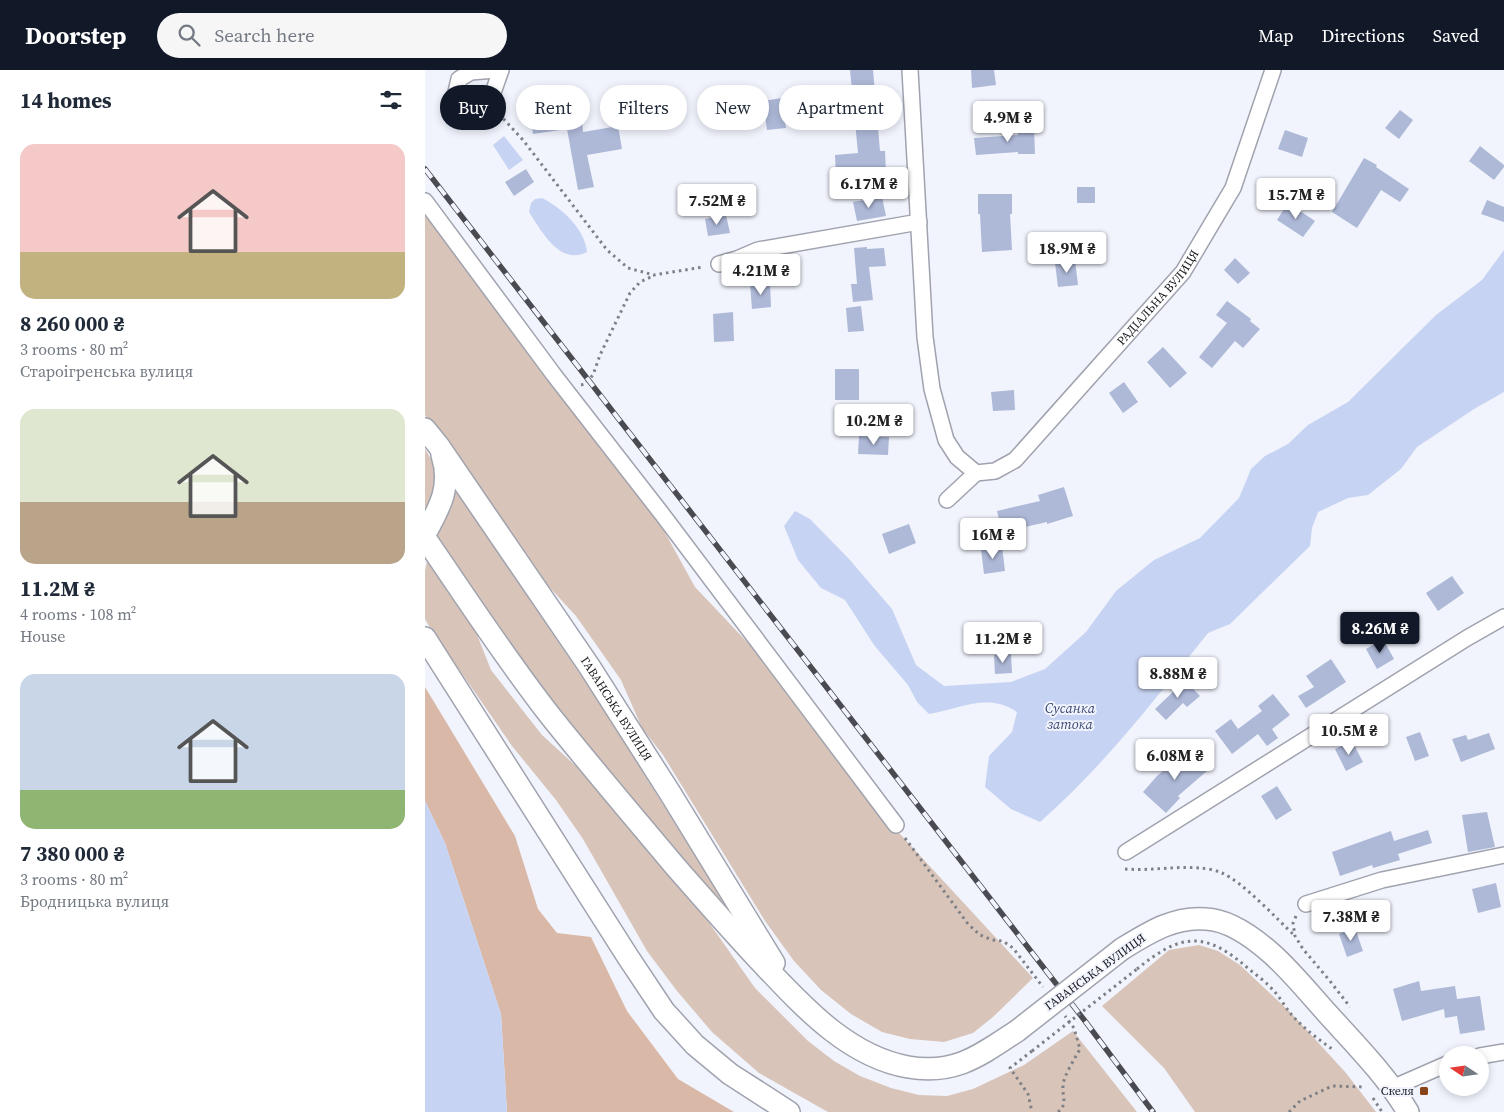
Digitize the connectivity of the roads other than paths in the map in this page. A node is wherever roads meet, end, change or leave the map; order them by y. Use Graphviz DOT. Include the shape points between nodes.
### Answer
graph roads {
  1 [pos="495,70"];
  2 [pos="501,70"];
  3 [pos="910,70"];
  4 [pos="1273,70"];
  5 [pos="425,201"];
  6 [pos="919,222"];
  7 [pos="719,264"];
  8 [pos="425,429"];
  9 [pos="438,446"];
  10 [pos="976,473"];
  11 [pos="947,500"];
  12 [pos="425,534"];
  13 [pos="425,538"];
  14 [pos="1504,617"];
  15 [pos="425,638"];
  16 [pos="896,825"];
  17 [pos="1126,852"];
  18 [pos="1504,855"];
  19 [pos="1307,904"];
  20 [pos="794,997"];
  21 [pos="1504,1052"];
  22 [pos="1489,1054"];
  23 [pos="1439,1067"];
  24 [pos="1392,1088"];
  25 [pos="789,1112"];
  26 [pos="1408,1112"];
  1 -- 2 [label="street" via="471,72 459,79 456,92 463,105 476,110 489,104"];
  3 -- 6 [label="street"];
  4 -- 10 [label="street, РАДІАЛЬНА ВУЛИЦЯ" via="1233,188 1183,272 1015,460 995,470"];
  5 -- 16 [label="street"];
  6 -- 7 [label="street" via="758,250"];
  6 -- 10 [label="street" via="925,337 932,389 946,440 957,457"];
  8 -- 9 [label="street, ГАВАНСЬКА ВУЛИЦЯ"];
  9 -- 12 [label="street" via="444,462 445,494"];
  9 -- 20 [label="street, ГАВАНСЬКА ВУЛИЦЯ" via="589,666"];
  10 -- 11 [label="street, РАДІАЛЬНА ВУЛИЦЯ"];
  13 -- 20 [label="street, ГАВАНСЬКА ВУЛИЦЯ" via="552,718 716,914"];
  14 -- 17 [label="street"];
  15 -- 25 [label="street" via="664,1011 695,1045 730,1074"];
  18 -- 19 [label="street" via="1382,880"];
  20 -- 24 [label="street, ГАВАНСЬКА ВУЛИЦЯ, bridge" via="852,1044 885,1060 909,1067 938,1068 962,1064 1017,1031 1122,949 1151,931 1184,919 1207,918 1236,928 1273,955"];
  21 -- 22 [label="street"];
  23 -- 24 [label="street"];
  24 -- 26 [label="street, ГАВАНСЬКА ВУЛИЦЯ"];
}
